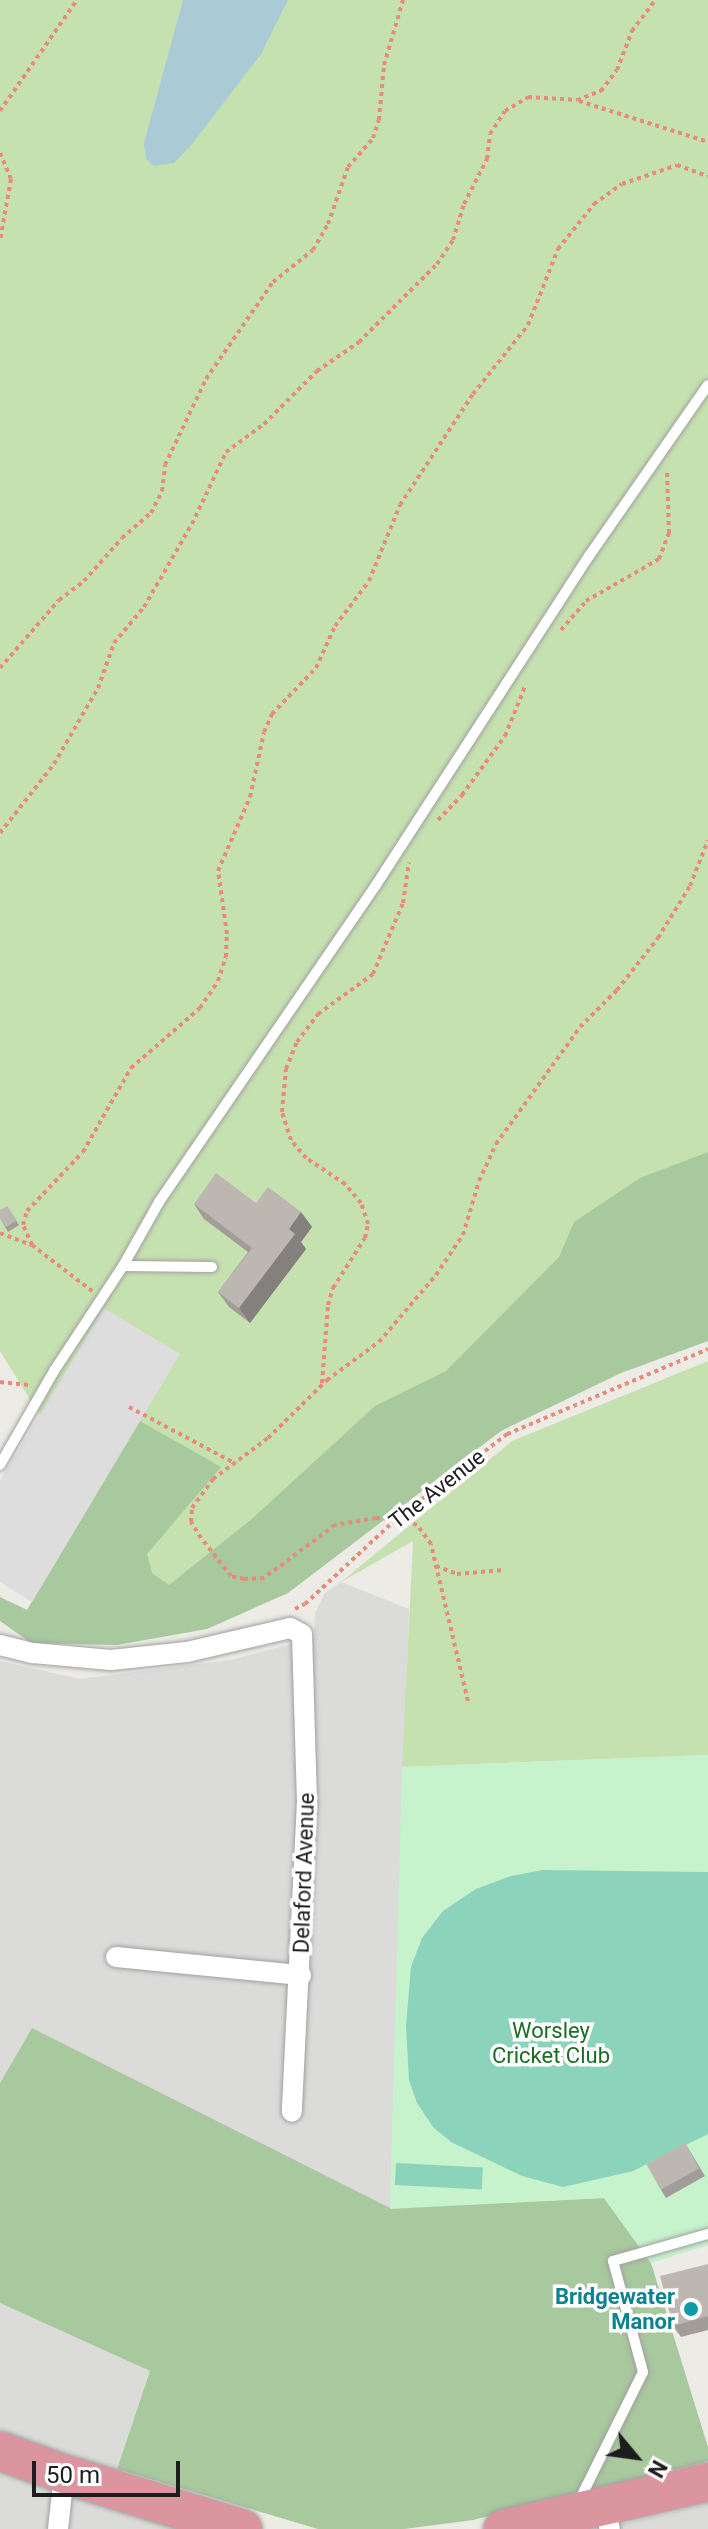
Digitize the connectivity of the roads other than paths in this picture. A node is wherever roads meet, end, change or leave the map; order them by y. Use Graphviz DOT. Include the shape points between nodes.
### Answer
graph roads {
  1 [pos="708,385"];
  2 [pos="123,1266"];
  3 [pos="212,1267"];
  4 [pos="0,1465"];
  5 [pos="0,1645"];
  6 [pos="116,1957"];
  7 [pos="301,1975"];
  8 [pos="292,2112"];
  9 [pos="708,2234"];
  10 [pos="0,2451"];
  11 [pos="64,2474"];
  12 [pos="708,2482"];
  13 [pos="596,2516"];
  14 [pos="58,2529"];
  15 [pos="243,2529"];
  16 [pos="503,2529"];
  1 -- 2 [label="lane" via="159,1202"];
  2 -- 3 [label="lane"];
  2 -- 4 [label="lane"];
  5 -- 7 [label="street, Delaford Avenue" via="111,1660 187,1652 290,1628 302,1634 307,1801"];
  6 -- 7 [label="street"];
  7 -- 8 [label="street, Delaford Avenue"];
  9 -- 13 [label="lane" via="613,2261 643,2372"];
  10 -- 11 [label="highway"];
  11 -- 14 [label="street"];
  11 -- 15 [label="highway"];
  12 -- 13 [label="highway"];
  13 -- 16 [label="highway"];
}
